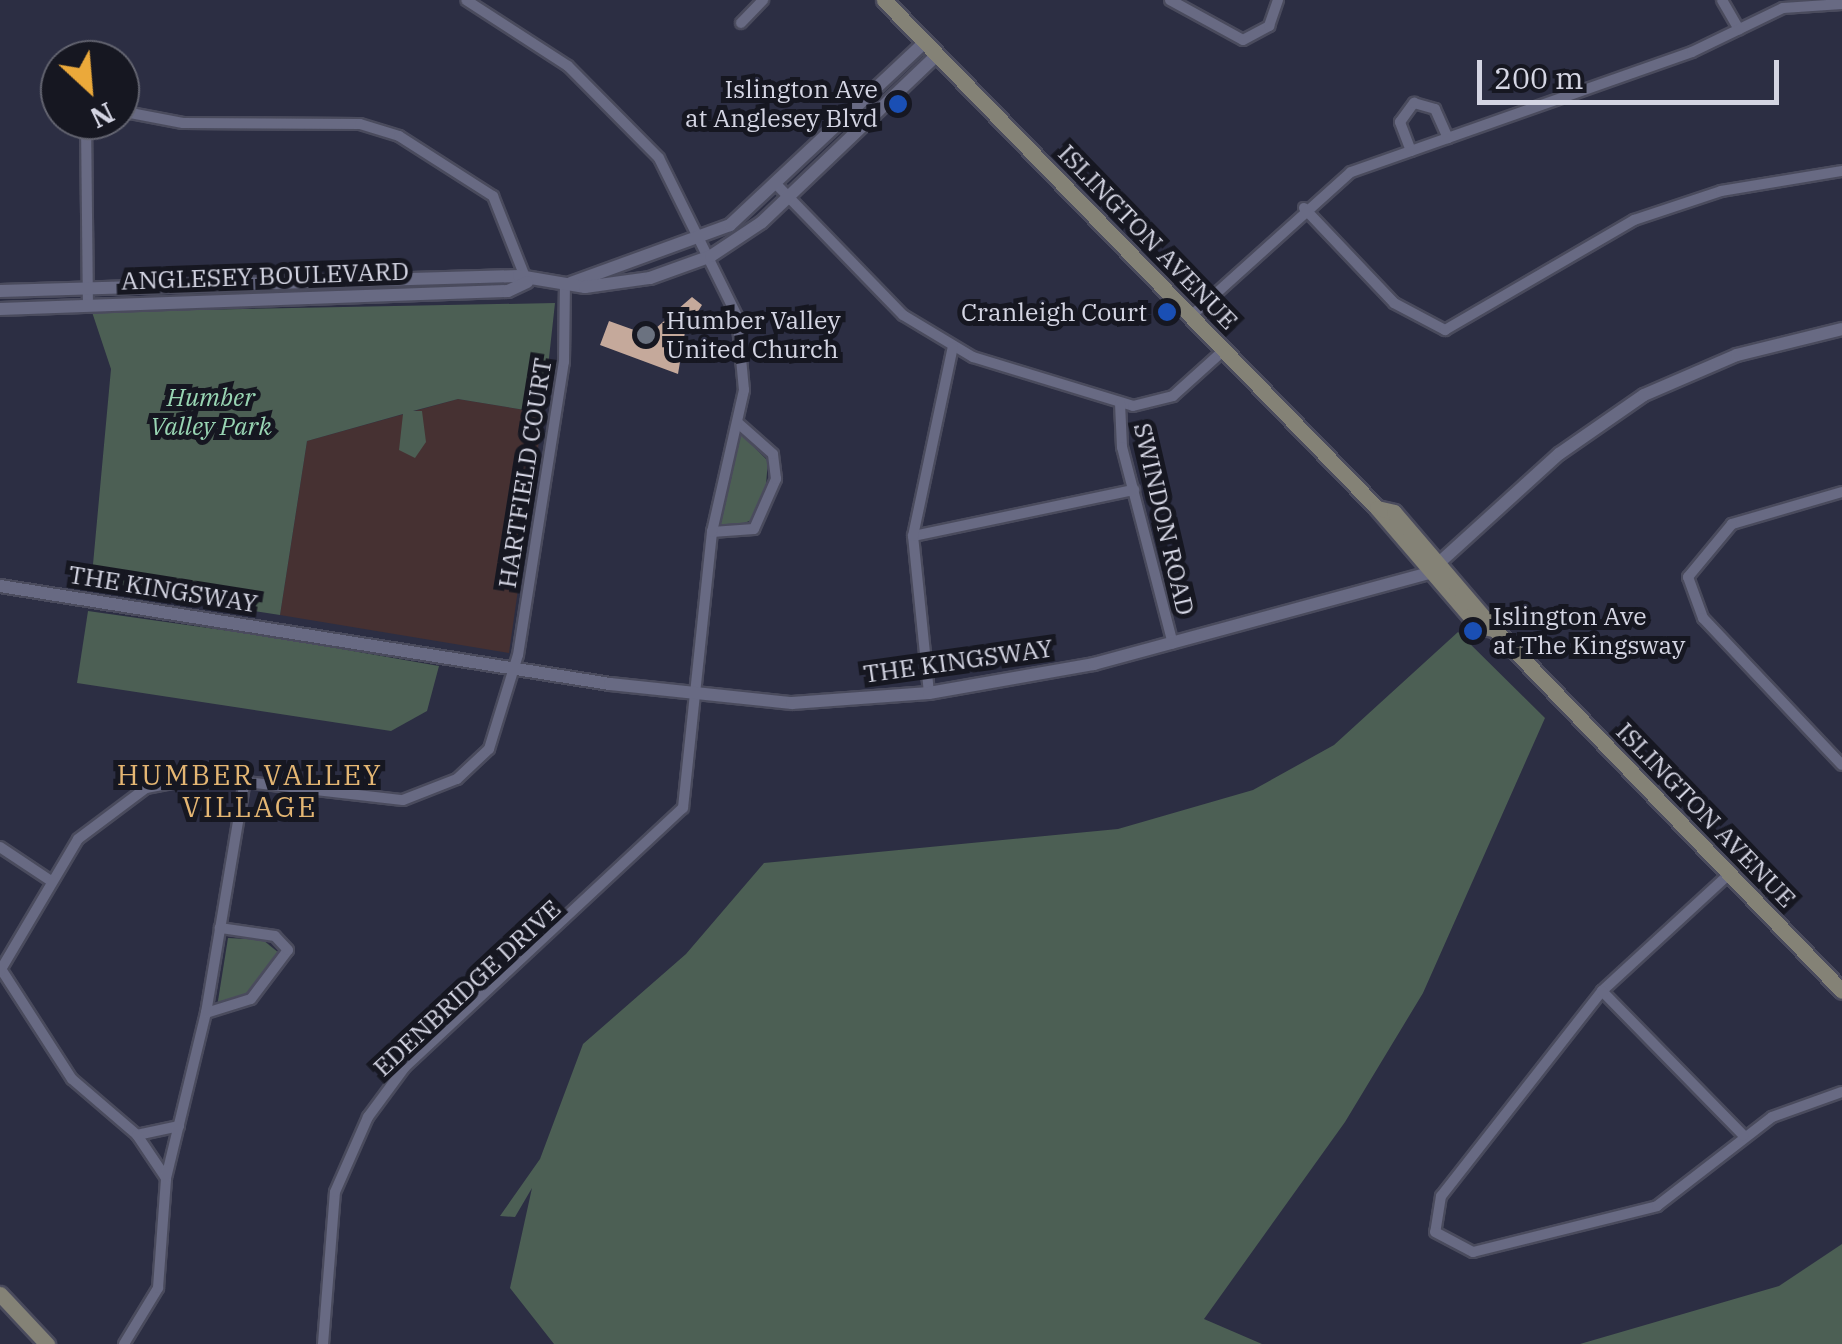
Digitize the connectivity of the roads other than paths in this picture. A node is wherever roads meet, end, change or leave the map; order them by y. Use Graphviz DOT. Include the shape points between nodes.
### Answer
graph roads {
  1 [pos="466,0"];
  2 [pos="763,0"];
  3 [pos="884,0"];
  4 [pos="1170,0"];
  5 [pos="1278,0"];
  6 [pos="1722,0"];
  7 [pos="1842,4"];
  8 [pos="741,24"];
  9 [pos="1738,30"];
  10 [pos="924,43"];
  11 [pos="936,56"];
  12 [pos="140,115"];
  13 [pos="1448,138"];
  14 [pos="86,140"];
  15 [pos="1410,151"];
  16 [pos="1842,171"];
  17 [pos="779,187"];
  18 [pos="791,199"];
  19 [pos="1304,208"];
  20 [pos="704,240"];
  21 [pos="711,256"];
  22 [pos="528,282"];
  23 [pos="568,283"];
  24 [pos="0,291"];
  25 [pos="88,297"];
  26 [pos="0,308"];
  27 [pos="1191,316"];
  28 [pos="1842,330"];
  29 [pos="954,347"];
  30 [pos="1224,350"];
  31 [pos="1120,403"];
  32 [pos="738,423"];
  33 [pos="1134,490"];
  34 [pos="1842,492"];
  35 [pos="712,532"];
  36 [pos="913,536"];
  37 [pos="1436,568"];
  38 [pos="0,586"];
  39 [pos="1173,644"];
  40 [pos="516,668"];
  41 [pos="929,693"];
  42 [pos="701,694"];
  43 [pos="1842,765"];
  44 [pos="245,781"];
  45 [pos="0,847"];
  46 [pos="1727,876"];
  47 [pos="48,879"];
  48 [pos="220,928"];
  49 [pos="0,970"];
  50 [pos="1602,991"];
  51 [pos="1842,991"];
  52 [pos="206,1013"];
  53 [pos="1842,1092"];
  54 [pos="179,1126"];
  55 [pos="137,1134"];
  56 [pos="1743,1135"];
  57 [pos="166,1178"];
  58 [pos="0,1294"];
  59 [pos="47,1344"];
  60 [pos="124,1344"];
  61 [pos="323,1344"];
  1 -- 20 [label="street, EDENBRIDGE DRIVE" via="568,66 626,118"];
  2 -- 8 [label="street"];
  3 -- 10 [label="main road, ISLINGTON AVENUE"];
  4 -- 5 [label="street" via="1243,40 1270,26"];
  6 -- 9 [label="street"];
  7 -- 9 [label="street" via="1783,8"];
  9 -- 13 [label="street"];
  10 -- 11 [label="main road, ISLINGTON AVENUE"];
  10 -- 17 [label="street, ANGLESEY BOULEVARD"];
  11 -- 18 [label="street, ANGLESEY BOULEVARD"];
  11 -- 27 [label="main road, ISLINGTON AVENUE"];
  12 -- 22 [label="street" via="172,122 360,124 400,136 492,196"];
  13 -- 15 [label="street"];
  13 -- 15 [label="street" via="1436,109 1414,102 1400,122"];
  14 -- 25 [label="street"];
  15 -- 19 [label="street" via="1351,172"];
  16 -- 19 [label="street" via="1720,191 1634,220 1444,330 1405,313"];
  17 -- 18 [label="street"];
  17 -- 20 [label="street, ANGLESEY BOULEVARD"];
  18 -- 21 [label="street, ANGLESEY BOULEVARD"];
  18 -- 29 [label="street" via="904,315"];
  19 -- 27 [label="street"];
  20 -- 21 [label="street, EDENBRIDGE DRIVE"];
  20 -- 23 [label="street, ANGLESEY BOULEVARD"];
  21 -- 23 [label="street, ANGLESEY BOULEVARD" via="650,278"];
  21 -- 32 [label="street, EDENBRIDGE DRIVE" via="742,337"];
  22 -- 23 [label="street, ANGLESEY BOULEVARD"];
  22 -- 25 [label="street, ANGLESEY BOULEVARD"];
  23 -- 40 [label="street, HARTFIELD COURT" via="564,362"];
  24 -- 25 [label="street, ANGLESEY BOULEVARD"];
  25 -- 26 [label="street, ANGLESEY BOULEVARD"];
  27 -- 30 [label="main road, ISLINGTON AVENUE"];
  28 -- 37 [label="street, THE KINGSWAY" via="1737,355 1644,395 1559,454"];
  29 -- 31 [label="street"];
  29 -- 36 [label="street"];
  30 -- 31 [label="street" via="1173,396"];
  30 -- 37 [label="main road, ISLINGTON AVENUE"];
  31 -- 33 [label="street, SWINDON ROAD"];
  32 -- 35 [label="street, EDENBRIDGE DRIVE"];
  32 -- 35 [label="street" via="773,454 776,478 754,529"];
  33 -- 36 [label="street"];
  33 -- 39 [label="street, SWINDON ROAD"];
  34 -- 43 [label="street" via="1732,524 1703,548 1688,577 1703,618"];
  35 -- 42 [label="street, EDENBRIDGE DRIVE"];
  36 -- 41 [label="street"];
  37 -- 39 [label="street, THE KINGSWAY"];
  37 -- 46 [label="main road, ISLINGTON AVENUE" via="1478,626 1494,629"];
  38 -- 40 [label="street, THE KINGSWAY"];
  39 -- 41 [label="street, THE KINGSWAY"];
  40 -- 42 [label="street, THE KINGSWAY"];
  40 -- 44 [label="street, HARTFIELD COURT" via="490,749 436,790 364,800"];
  41 -- 42 [label="street, THE KINGSWAY" via="792,703"];
  42 -- 61 [label="street, EDENBRIDGE DRIVE" via="690,792 672,824 405,1067 368,1117 335,1192"];
  44 -- 47 [label="street, HARTFIELD COURT" via="186,776 127,797 94,820"];
  44 -- 48 [label="street"];
  45 -- 47 [label="street"];
  46 -- 50 [label="street"];
  46 -- 51 [label="main road, ISLINGTON AVENUE"];
  47 -- 49 [label="street, HARTFIELD COURT"];
  48 -- 52 [label="street"];
  48 -- 52 [label="street" via="275,936 288,950 251,999"];
  49 -- 55 [label="street" via="72,1079"];
  50 -- 56 [label="street"];
  50 -- 56 [label="street" via="1433,1208 1443,1244 1473,1252 1669,1202"];
  52 -- 54 [label="street"];
  53 -- 56 [label="street"];
  54 -- 55 [label="street"];
  54 -- 57 [label="street"];
  55 -- 57 [label="street"];
  57 -- 60 [label="street" via="158,1288"];
  58 -- 59 [label="main road"];
}
